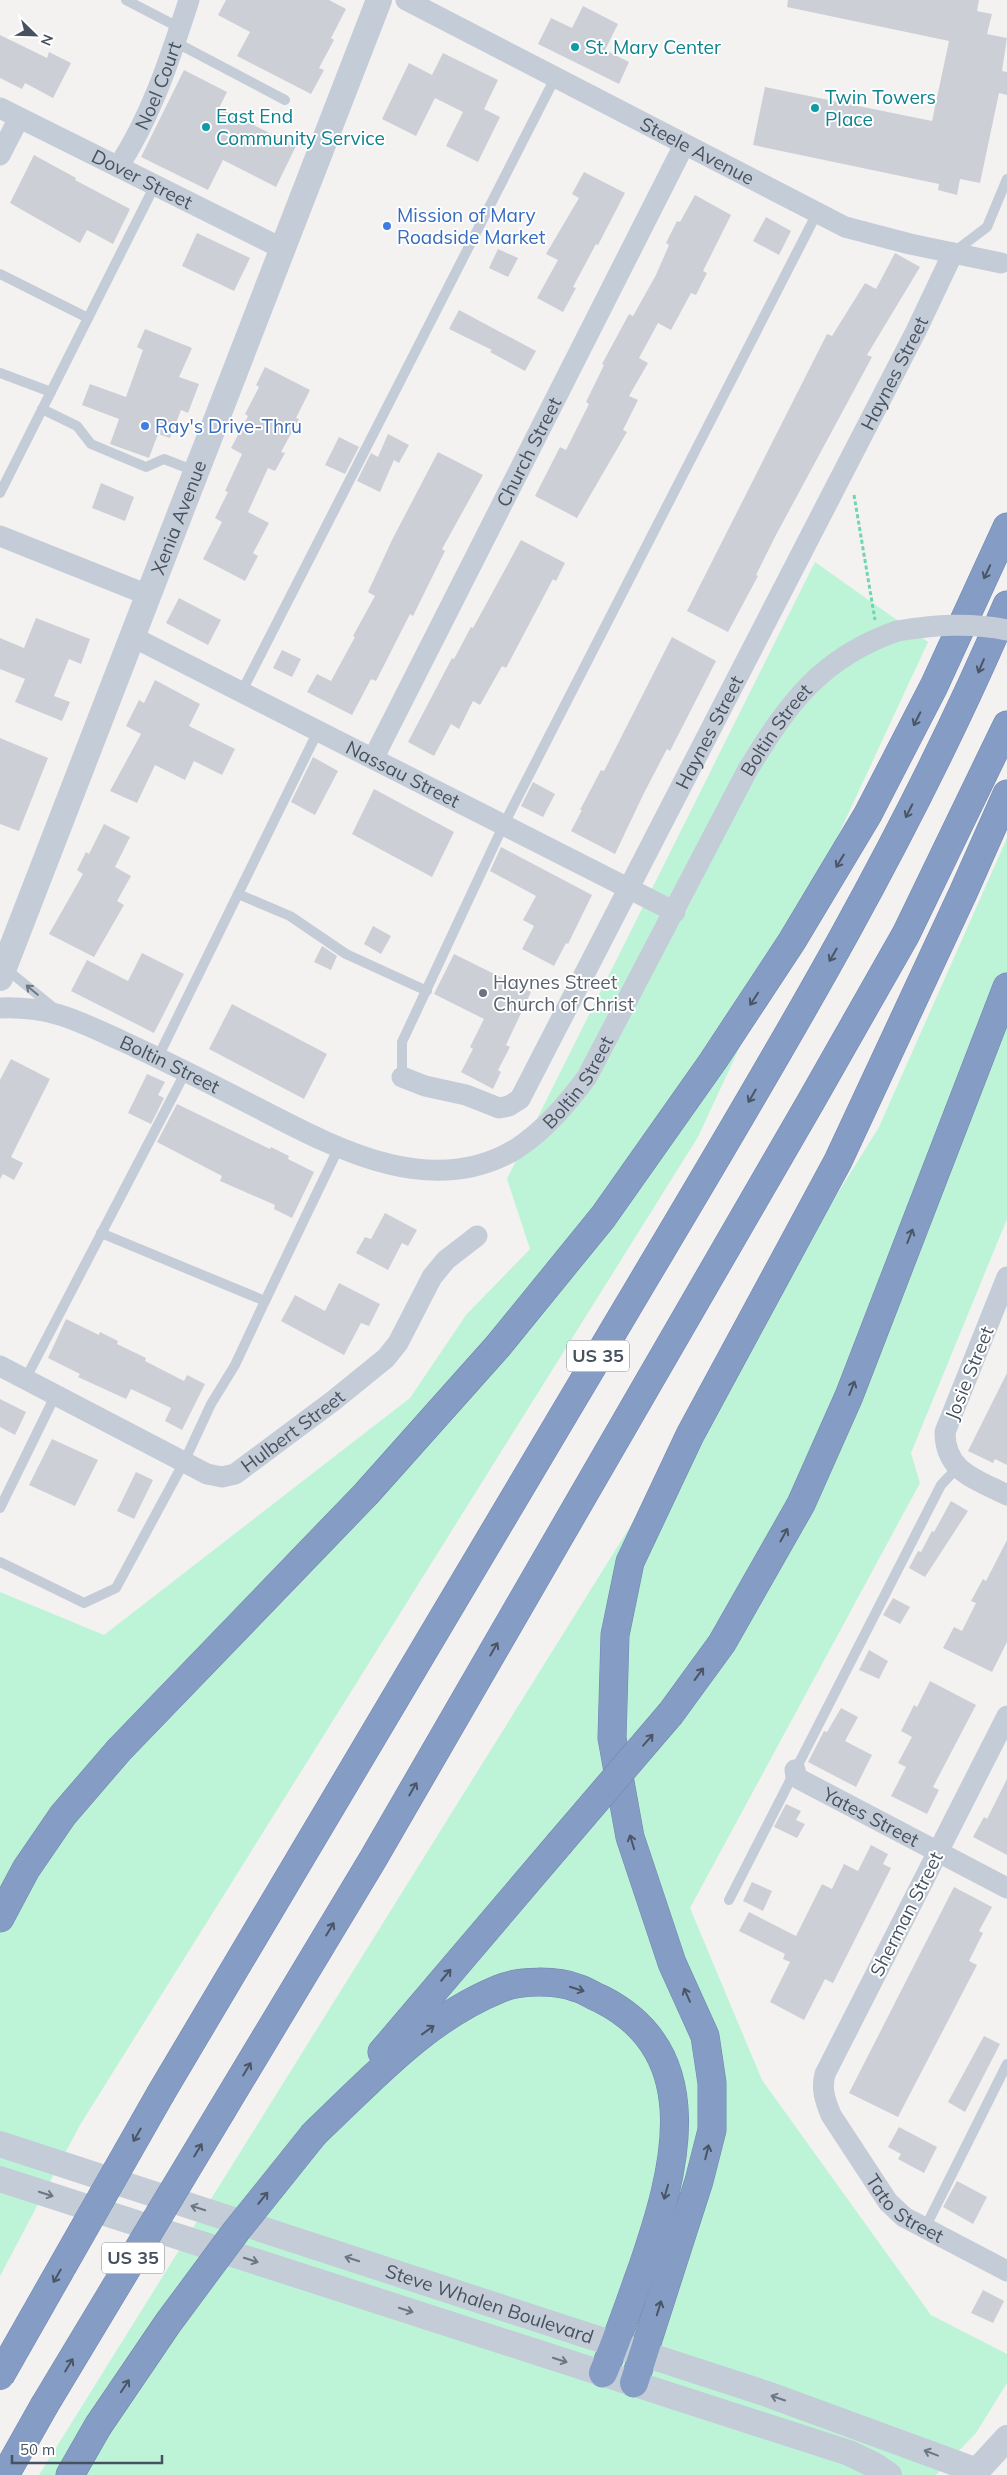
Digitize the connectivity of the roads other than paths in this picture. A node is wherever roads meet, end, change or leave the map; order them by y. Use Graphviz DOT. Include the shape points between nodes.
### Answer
graph roads {
  1 [pos="126,0"];
  2 [pos="189,0"];
  3 [pos="378,0"];
  4 [pos="406,0"];
  5 [pos="177,35"];
  6 [pos="555,78"];
  7 [pos="285,100"];
  8 [pos="0,108"];
  9 [pos="19,118"];
  10 [pos="684,145"];
  11 [pos="0,155"];
  12 [pos="118,167"];
  13 [pos="1007,179"];
  14 [pos="155,185"];
  15 [pos="817,212"];
  16 [pos="283,250"];
  17 [pos="953,253"];
  18 [pos="1001,263"];
  19 [pos="0,274"];
  20 [pos="88,318"];
  21 [pos="0,373"];
  22 [pos="51,392"];
  23 [pos="42,409"];
  24 [pos="196,471"];
  25 [pos="0,493"];
  26 [pos="1007,527"];
  27 [pos="0,536"];
  28 [pos="148,594"];
  29 [pos="1007,605"];
  30 [pos="1007,630"];
  31 [pos="131,636"];
  32 [pos="242,691"];
  33 [pos="1007,725"];
  34 [pos="319,730"];
  35 [pos="374,757"];
  36 [pos="1007,794"];
  37 [pos="504,824"];
  38 [pos="630,888"];
  39 [pos="238,894"];
  40 [pos="675,912"];
  41 [pos="2,973"];
  42 [pos="1007,986"];
  43 [pos="427,991"];
  44 [pos="0,1008"];
  45 [pos="60,1014"];
  46 [pos="158,1057"];
  47 [pos="186,1071"];
  48 [pos="402,1077"];
  49 [pos="339,1147"];
  50 [pos="101,1233"];
  51 [pos="477,1236"];
  52 [pos="1007,1278"];
  53 [pos="264,1300"];
  54 [pos="0,1366"];
  55 [pos="26,1378"];
  56 [pos="56,1394"];
  57 [pos="184,1462"];
  58 [pos="957,1468"];
  59 [pos="1007,1494"];
  60 [pos="0,1508"];
  61 [pos="0,1562"];
  62 [pos="1007,1716"];
  63 [pos="795,1770"];
  64 [pos="938,1852"];
  65 [pos="1007,1888"];
  66 [pos="729,1900"];
  67 [pos="0,1918"];
  68 [pos="1007,2064"];
  69 [pos="831,2114"];
  70 [pos="314,2134"];
  71 [pos="0,2144"];
  72 [pos="0,2179"];
  73 [pos="925,2228"];
  74 [pos="1007,2271"];
  75 [pos="615,2345"];
  76 [pos="645,2354"];
  77 [pos="603,2373"];
  78 [pos="0,2376"];
  79 [pos="634,2383"];
  80 [pos="1007,2438"];
  81 [pos="975,2473"];
  82 [pos="5,2475"];
  83 [pos="70,2475"];
  84 [pos="889,2475"];
  1 -- 5 [label="lane"];
  2 -- 5 [label="street, Noel Court"];
  3 -- 16 [label="street, Xenia Avenue"];
  4 -- 6 [label="street, Steele Avenue"];
  5 -- 7 [label="lane"];
  5 -- 12 [label="street, Noel Court" via="156,97"];
  6 -- 10 [label="street, Steele Avenue"];
  6 -- 32 [label="lane"];
  8 -- 9 [label="street, Dover Street"];
  9 -- 11 [label="street"];
  9 -- 12 [label="street, Dover Street"];
  10 -- 15 [label="street, Steele Avenue"];
  10 -- 35 [label="street, Church Street"];
  12 -- 14 [label="street, Dover Street"];
  13 -- 17 [label="lane" via="987,226"];
  14 -- 16 [label="street, Dover Street"];
  14 -- 20 [label="lane"];
  15 -- 17 [label="street, Steele Avenue" via="845,227"];
  15 -- 37 [label="lane"];
  16 -- 24 [label="street, Xenia Avenue"];
  17 -- 18 [label="street, Steele Avenue"];
  17 -- 38 [label="street, Haynes Street"];
  19 -- 20 [label="lane"];
  20 -- 22 [label="lane"];
  21 -- 22 [label="lane"];
  22 -- 23 [label="lane"];
  23 -- 24 [label="lane" via="77,426 91,444 146,467 164,459"];
  23 -- 25 [label="lane"];
  24 -- 28 [label="street, Xenia Avenue"];
  26 -- 67 [label="highway, one-way" via="934,686 868,814 787,949 713,1062 603,1218 498,1346 366,1494 118,1750 75,1800 26,1869"];
  27 -- 28 [label="street"];
  28 -- 31 [label="street, Xenia Avenue"];
  29 -- 78 [label="highway, US 35, one-way, bridge" via="975,681 859,909 738,1121 161,2093"];
  30 -- 40 [label="street, Boltin Street, bridge" via="962,624 929,626 888,635 849,653 820,674 797,696 747,771"];
  31 -- 32 [label="street, Nassau Street"];
  31 -- 41 [label="street, Xenia Avenue"];
  32 -- 34 [label="street, Nassau Street"];
  82 -- 33 [label="highway, US 35, one-way, bridge" via="373,1859 810,1103 906,934"];
  34 -- 35 [label="street, Nassau Street"];
  34 -- 39 [label="lane"];
  35 -- 37 [label="street, Nassau Street"];
  76 -- 36 [label="highway, one-way" via="712,2130 712,2083 705,2036 672,1962 630,1836 612,1738 615,1634 630,1562 690,1435 838,1161"];
  37 -- 38 [label="street, Nassau Street"];
  37 -- 43 [label="lane"];
  38 -- 40 [label="street, Nassau Street"];
  38 -- 48 [label="street, Haynes Street" via="520,1099 499,1108"];
  39 -- 43 [label="lane" via="290,916 346,954"];
  39 -- 46 [label="lane"];
  40 -- 49 [label="street, Boltin Street" via="587,1077 566,1105 541,1130 515,1149 487,1162 424,1170 396,1167"];
  45 -- 41 [label="lane, one-way"];
  70 -- 42 [label="highway, one-way, bridge" via="671,1713 722,1643 801,1504 849,1396"];
  43 -- 48 [label="lane" via="402,1042"];
  44 -- 45 [label="street, Boltin Street" via="22,1007"];
  45 -- 46 [label="street, Boltin Street"];
  46 -- 47 [label="street, Boltin Street"];
  47 -- 49 [label="street, Boltin Street"];
  47 -- 50 [label="lane"];
  49 -- 53 [label="lane"];
  50 -- 53 [label="lane"];
  50 -- 55 [label="lane"];
  51 -- 57 [label="street, Hulbert Street" via="446,1260 432,1277 398,1343 386,1358 333,1401 235,1474 222,1477 207,1474"];
  52 -- 58 [label="street, Josie Street" via="945,1432 945,1446"];
  53 -- 57 [label="lane" via="235,1365 211,1404"];
  54 -- 55 [label="street, Hulbert Street"];
  55 -- 56 [label="street, Hulbert Street"];
  56 -- 57 [label="street, Hulbert Street"];
  56 -- 60 [label="lane"];
  57 -- 61 [label="lane" via="116,1588 84,1603"];
  58 -- 59 [label="street"];
  58 -- 63 [label="lane" via="940,1485"];
  62 -- 64 [label="street, Sherman Street"];
  63 -- 64 [label="street, Yates Street" via="796,1777 801,1780"];
  63 -- 66 [label="lane"];
  64 -- 65 [label="street, Yates Street"];
  64 -- 69 [label="street, Sherman Street" via="825,2074 824,2099"];
  68 -- 73 [label="lane"];
  69 -- 73 [label="street, Tato Street" via="888,2202 904,2217"];
  70 -- 75 [label="highway, one-way" via="406,2046 451,2014 500,1988 536,1982 576,1987 614,2006 642,2028 665,2064 675,2098 676,2138 666,2193"];
  83 -- 70 [label="highway, one-way, bridge" via="98,2426 168,2323"];
  75 -- 71 [label="street, Steve Whalen Boulevard, one-way"];
  72 -- 77 [label="street, Steve Whalen Boulevard, one-way"];
  73 -- 74 [label="street, Tato Street"];
  75 -- 76 [label="street, Steve Whalen Boulevard"];
  75 -- 77 [label="highway"];
  76 -- 79 [label="highway"];
  81 -- 76 [label="street, Steve Whalen Boulevard, one-way" via="866,2429"];
  77 -- 79 [label="street, Steve Whalen Boulevard"];
  79 -- 84 [label="street, Steve Whalen Boulevard" via="849,2453"];
  80 -- 81 [label="street"];
}
